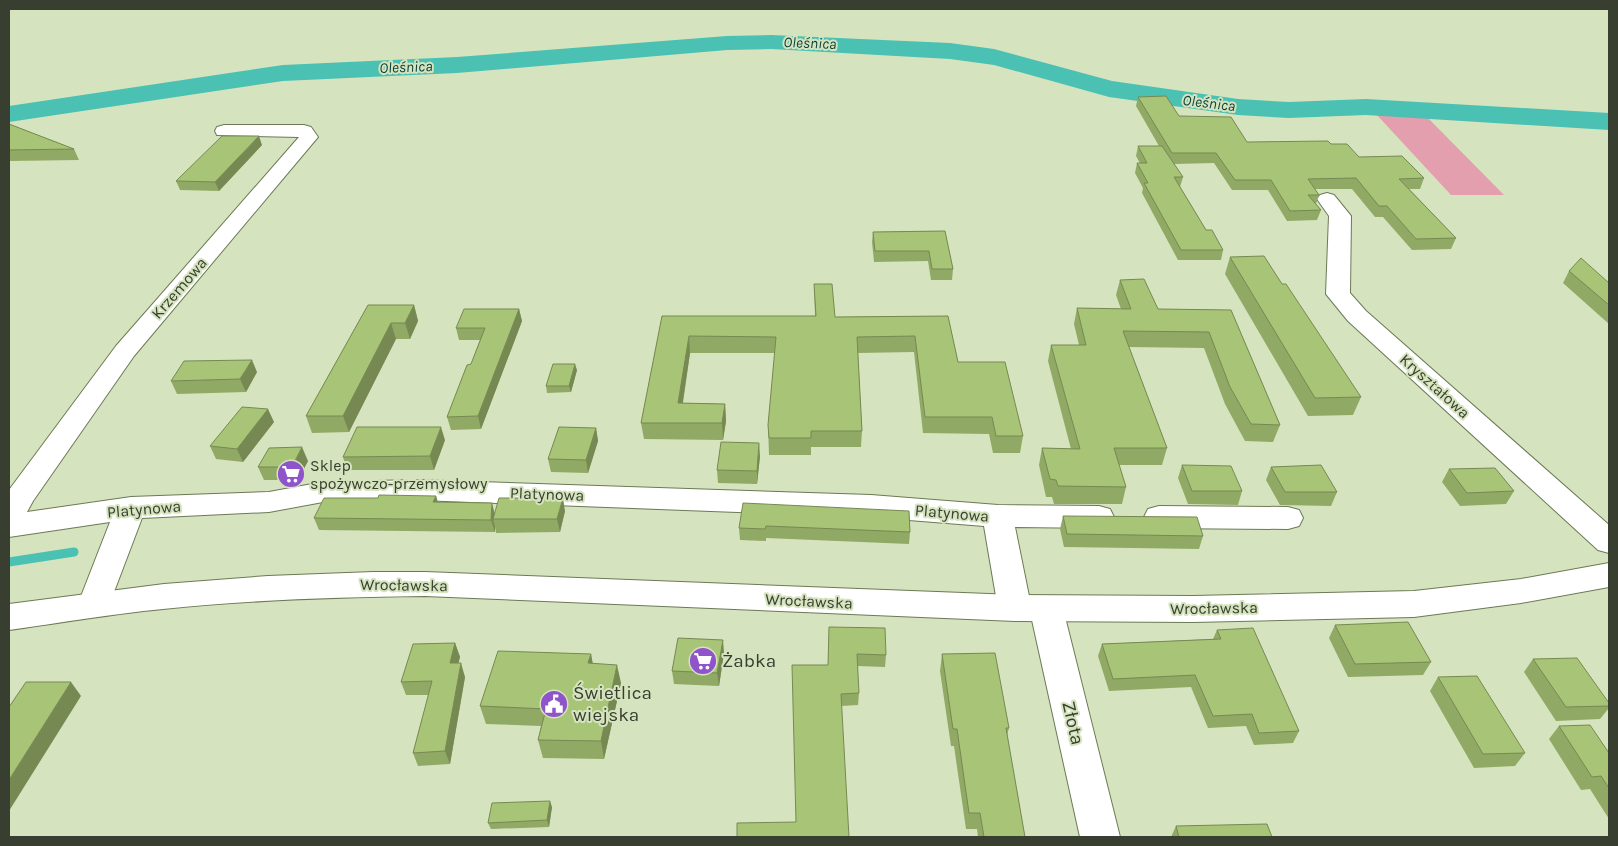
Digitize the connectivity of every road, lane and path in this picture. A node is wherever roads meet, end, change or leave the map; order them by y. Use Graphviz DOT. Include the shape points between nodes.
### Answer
graph roads {
  1 [pos="224,131"];
  2 [pos="1327,199"];
  3 [pos="131,508"];
  4 [pos="998,516"];
  5 [pos="9,518"];
  6 [pos="1288,518"];
  7 [pos="9,526"];
  8 [pos="1609,542"];
  9 [pos="1609,574"];
  10 [pos="94,604"];
  11 [pos="1031,609"];
  12 [pos="9,617"];
  13 [pos="1100,837"];
  1 -- 5 [label="street, Krzemowa" via="304,131 309,137 125,351 20,497"];
  2 -- 8 [label="street, Kryształowa" via="1340,216 1338,294 1357,316"];
  3 -- 4 [label="street, Platynowa" via="269,502 323,492 419,490 871,506"];
  3 -- 7 [label="street, Platynowa"];
  3 -- 10 [label="street"];
  4 -- 6 [label="street, Platynowa"];
  4 -- 11 [label="street, Platynowa"];
  9 -- 11 [label="street, Wrocławska" via="1521,591 1414,604"];
  10 -- 11 [label="street, Wrocławska" via="223,590 425,584"];
  10 -- 12 [label="street, Wrocławska"];
  11 -- 13 [label="street, Złota"];
}
